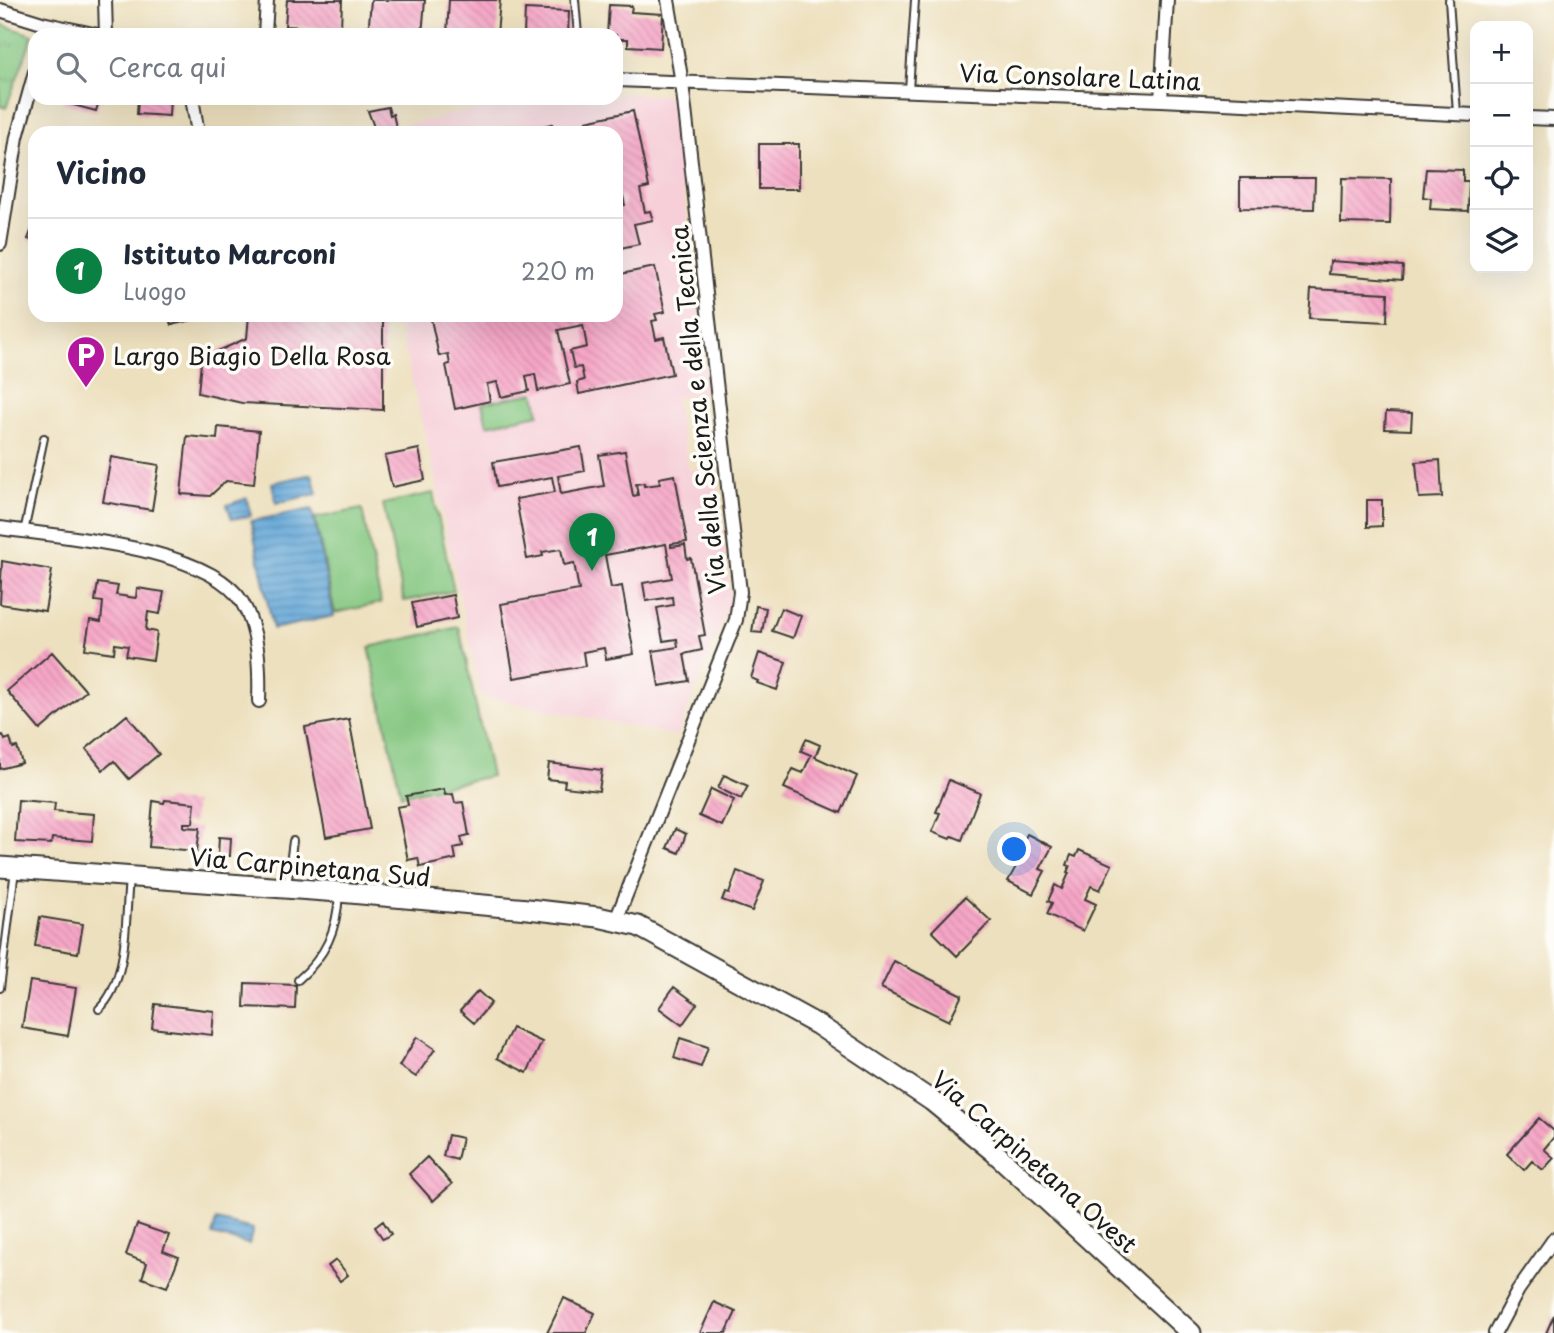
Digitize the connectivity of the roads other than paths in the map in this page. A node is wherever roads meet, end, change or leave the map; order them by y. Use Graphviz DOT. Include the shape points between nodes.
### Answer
graph roads {
  1 [pos="105,0"];
  2 [pos="267,0"];
  3 [pos="575,0"];
  4 [pos="668,0"];
  5 [pos="915,0"];
  6 [pos="1167,0"];
  7 [pos="1449,0"];
  8 [pos="0,10"];
  9 [pos="43,28"];
  10 [pos="106,28"];
  11 [pos="265,28"];
  12 [pos="577,28"];
  13 [pos="623,80"];
  14 [pos="682,83"];
  15 [pos="909,90"];
  16 [pos="28,97"];
  17 [pos="1161,100"];
  18 [pos="193,105"];
  19 [pos="1457,114"];
  20 [pos="1470,115"];
  21 [pos="1533,118"];
  22 [pos="1554,119"];
  23 [pos="197,126"];
  24 [pos="0,244"];
  25 [pos="44,438"];
  26 [pos="0,528"];
  27 [pos="24,532"];
  28 [pos="259,701"];
  29 [pos="293,841"];
  30 [pos="8,868"];
  31 [pos="129,877"];
  32 [pos="287,888"];
  33 [pos="339,892"];
  34 [pos="616,920"];
  35 [pos="298,980"];
  36 [pos="0,988"];
  37 [pos="99,1009"];
  38 [pos="1554,1239"];
  39 [pos="1191,1333"];
  40 [pos="1495,1333"];
  1 -- 10 [label="street"];
  2 -- 11 [label="street"];
  3 -- 12 [label="lane"];
  4 -- 14 [label="street"];
  5 -- 15 [label="lane"];
  6 -- 17 [label="street"];
  7 -- 19 [label="lane"];
  8 -- 9 [label="street"];
  13 -- 14 [label="street, Via Consolare Latina"];
  14 -- 15 [label="street, Via Consolare Latina"];
  14 -- 34 [label="street, Via della Scienza e della Tecnica" via="740,579 736,620"];
  15 -- 17 [label="street, Via Consolare Latina"];
  16 -- 24 [label="street"];
  17 -- 19 [label="street, Via Consolare Latina"];
  18 -- 23 [label="street"];
  19 -- 20 [label="street, Via Consolare Latina"];
  21 -- 22 [label="street"];
  25 -- 27 [label="lane"];
  26 -- 27 [label="street"];
  27 -- 28 [label="street" via="149,552 189,563 218,578 242,601 250,618 258,655"];
  29 -- 32 [label="lane"];
  30 -- 31 [label="main road, Via Carpinetana Sud"];
  30 -- 36 [label="lane"];
  31 -- 32 [label="main road, Via Carpinetana Sud"];
  31 -- 37 [label="lane" via="116,985"];
  32 -- 33 [label="main road, Via Carpinetana Sud"];
  33 -- 34 [label="main road, Via Carpinetana Sud"];
  33 -- 35 [label="lane" via="336,923 327,947"];
  34 -- 39 [label="main road, Via Carpinetana Ovest" via="644,929 809,1019 922,1094 994,1152"];
  38 -- 40 [label="street" via="1522,1283"];
}
